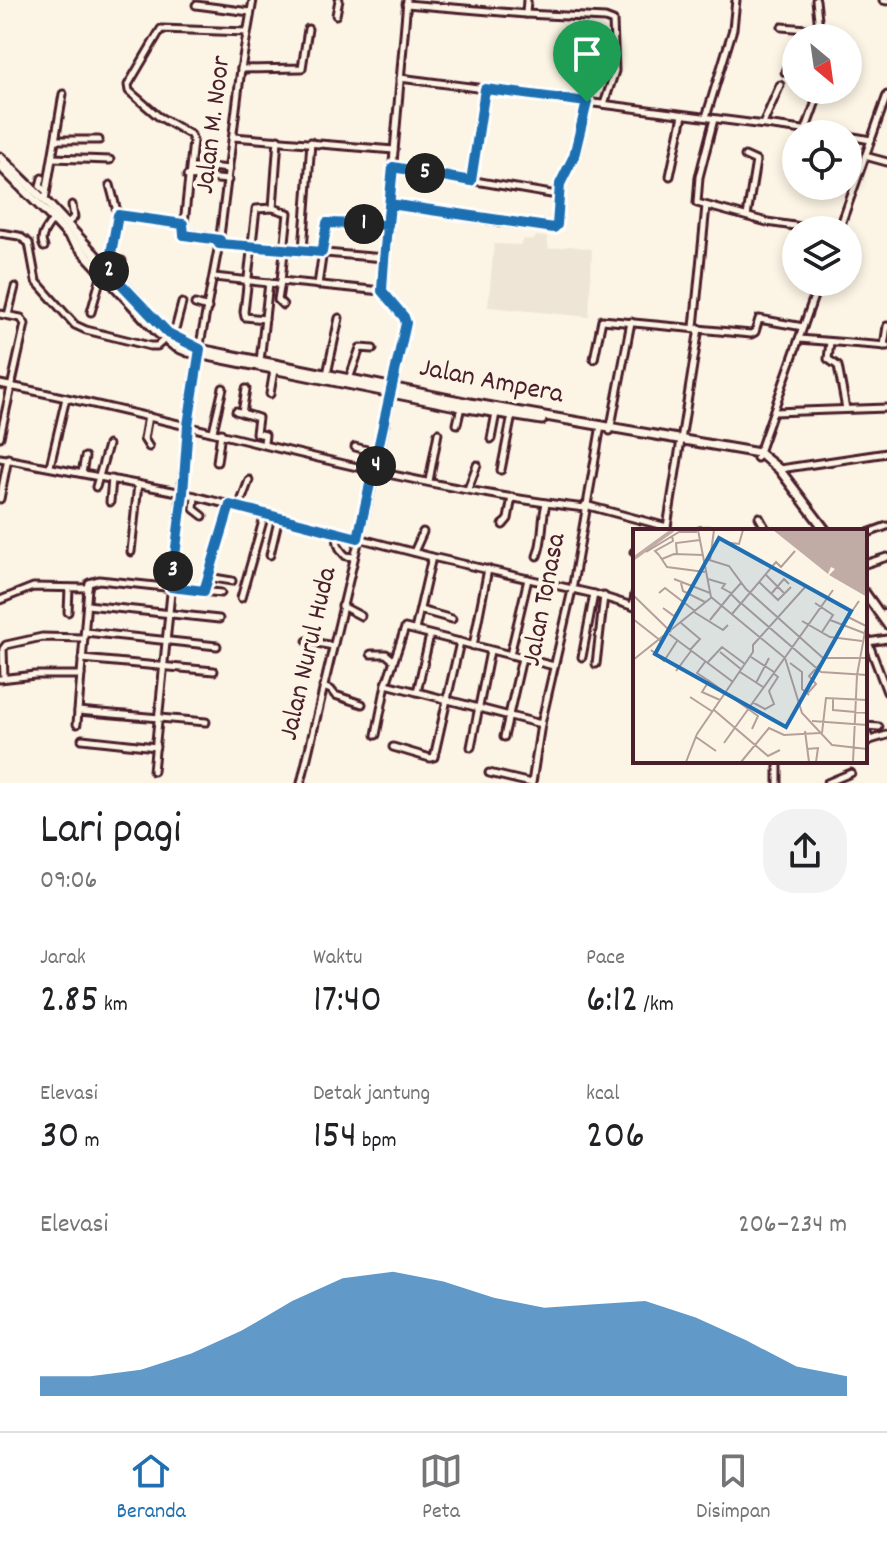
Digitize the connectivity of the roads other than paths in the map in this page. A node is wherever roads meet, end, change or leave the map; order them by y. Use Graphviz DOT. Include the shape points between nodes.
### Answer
graph roads {
  1 [pos="253,0"];
  2 [pos="339,0"];
  3 [pos="527,0"];
  4 [pos="736,0"];
  5 [pos="816,0"];
  6 [pos="406,1"];
  7 [pos="196,5"];
  8 [pos="250,12"];
  9 [pos="526,14"];
  10 [pos="336,15"];
  11 [pos="818,24"];
  12 [pos="308,29"];
  13 [pos="247,32"];
  14 [pos="241,69"];
  15 [pos="400,78"];
  16 [pos="780,85"];
  17 [pos="485,89"];
  18 [pos="63,94"];
  19 [pos="887,95"];
  20 [pos="587,102"];
  21 [pos="604,104"];
  22 [pos="683,115"];
  23 [pos="706,117"];
  24 [pos="714,119"];
  25 [pos="763,124"];
  26 [pos="782,126"];
  27 [pos="233,137"];
  28 [pos="862,138"];
  29 [pos="278,139"];
  30 [pos="57,140"];
  31 [pos="99,140"];
  32 [pos="871,140"];
  33 [pos="311,142"];
  34 [pos="394,150"];
  35 [pos="745,156"];
  36 [pos="865,156"];
  37 [pos="0,157"];
  38 [pos="53,158"];
  39 [pos="110,160"];
  40 [pos="887,162"];
  41 [pos="0,166"];
  42 [pos="209,167"];
  43 [pos="394,167"];
  44 [pos="229,169"];
  45 [pos="187,176"];
  46 [pos="670,176"];
  47 [pos="42,178"];
  48 [pos="228,180"];
  49 [pos="471,181"];
  50 [pos="110,185"];
  51 [pos="557,195"];
  52 [pos="46,197"];
  53 [pos="390,204"];
  54 [pos="72,205"];
  55 [pos="706,206"];
  56 [pos="273,208"];
  57 [pos="118,215"];
  58 [pos="747,216"];
  59 [pos="844,216"];
  60 [pos="53,219"];
  61 [pos="183,224"];
  62 [pos="388,225"];
  63 [pos="782,225"];
  64 [pos="69,230"];
  65 [pos="0,233"];
  66 [pos="220,242"];
  67 [pos="252,245"];
  68 [pos="44,247"];
  69 [pos="284,248"];
  70 [pos="303,250"];
  71 [pos="322,252"];
  72 [pos="384,258"];
  73 [pos="110,259"];
  74 [pos="122,261"];
  75 [pos="105,271"];
  76 [pos="214,277"];
  77 [pos="248,280"];
  78 [pos="269,283"];
  79 [pos="279,283"];
  80 [pos="318,285"];
  81 [pos="15,287"];
  82 [pos="382,291"];
  83 [pos="814,296"];
  84 [pos="182,303"];
  85 [pos="195,304"];
  86 [pos="283,305"];
  87 [pos="208,308"];
  88 [pos="91,312"];
  89 [pos="0,314"];
  90 [pos="8,315"];
  91 [pos="339,318"];
  92 [pos="265,319"];
  93 [pos="631,322"];
  94 [pos="887,326"];
  95 [pos="803,327"];
  96 [pos="696,328"];
  97 [pos="167,337"];
  98 [pos="799,339"];
  99 [pos="830,342"];
  100 [pos="886,346"];
  101 [pos="373,349"];
  102 [pos="199,352"];
  103 [pos="594,359"];
  104 [pos="260,361"];
  105 [pos="274,370"];
  106 [pos="327,374"];
  107 [pos="349,379"];
  108 [pos="0,384"];
  109 [pos="11,386"];
  110 [pos="223,388"];
  111 [pos="246,389"];
  112 [pos="392,390"];
  113 [pos="270,394"];
  114 [pos="66,398"];
  115 [pos="461,407"];
  116 [pos="887,408"];
  117 [pos="846,409"];
  118 [pos="774,412"];
  119 [pos="496,413"];
  120 [pos="512,415"];
  121 [pos="148,416"];
  122 [pos="2,423"];
  123 [pos="457,424"];
  124 [pos="188,425"];
  125 [pos="600,427"];
  126 [pos="610,429"];
  127 [pos="213,431"];
  128 [pos="221,433"];
  129 [pos="256,433"];
  130 [pos="438,433"];
  131 [pos="0,437"];
  132 [pos="491,439"];
  133 [pos="679,440"];
  134 [pos="254,441"];
  135 [pos="264,443"];
  136 [pos="108,445"];
  137 [pos="149,447"];
  138 [pos="355,447"];
  139 [pos="379,453"];
  140 [pos="887,453"];
  141 [pos="758,456"];
  142 [pos="85,457"];
  143 [pos="0,458"];
  144 [pos="8,458"];
  145 [pos="217,462"];
  146 [pos="477,465"];
  147 [pos="50,466"];
  148 [pos="501,470"];
  149 [pos="777,470"];
  150 [pos="375,471"];
  151 [pos="82,473"];
  152 [pos="98,476"];
  153 [pos="112,479"];
  154 [pos="249,480"];
  155 [pos="429,481"];
  156 [pos="138,484"];
  157 [pos="96,487"];
  158 [pos="468,489"];
  159 [pos="183,493"];
  160 [pos="195,496"];
  161 [pos="512,497"];
  162 [pos="0,499"];
  163 [pos="110,502"];
  164 [pos="546,504"];
  165 [pos="230,505"];
  166 [pos="239,507"];
  167 [pos="585,507"];
  168 [pos="265,514"];
  169 [pos="203,516"];
  170 [pos="279,517"];
  171 [pos="759,517"];
  172 [pos="503,525"];
  173 [pos="887,526"];
  174 [pos="666,529"];
  175 [pos="766,529"];
  176 [pos="821,529"];
  177 [pos="338,532"];
  178 [pos="423,532"];
  179 [pos="867,533"];
  180 [pos="362,539"];
  181 [pos="131,552"];
  182 [pos="414,552"];
  183 [pos="270,555"];
  184 [pos="537,556"];
  185 [pos="353,557"];
  186 [pos="432,557"];
  187 [pos="887,557"];
  188 [pos="867,563"];
  189 [pos="488,569"];
  190 [pos="208,577"];
  191 [pos="528,579"];
  192 [pos="232,581"];
  193 [pos="171,587"];
  194 [pos="69,588"];
  195 [pos="88,588"];
  196 [pos="867,589"];
  197 [pos="572,590"];
  198 [pos="204,591"];
  199 [pos="221,593"];
  200 [pos="594,594"];
  201 [pos="604,596"];
  202 [pos="867,596"];
  203 [pos="241,598"];
  204 [pos="0,600"];
  205 [pos="87,605"];
  206 [pos="342,606"];
  207 [pos="633,606"];
  208 [pos="420,610"];
  209 [pos="68,612"];
  210 [pos="168,614"];
  211 [pos="886,614"];
  212 [pos="361,616"];
  213 [pos="219,619"];
  214 [pos="452,619"];
  215 [pos="887,624"];
  216 [pos="415,630"];
  217 [pos="84,635"];
  218 [pos="430,635"];
  219 [pos="887,639"];
  220 [pos="166,641"];
  221 [pos="307,641"];
  222 [pos="460,642"];
  223 [pos="867,643"];
  224 [pos="217,646"];
  225 [pos="333,646"];
  226 [pos="473,646"];
  227 [pos="490,651"];
  228 [pos="371,654"];
  229 [pos="510,655"];
  230 [pos="582,657"];
  231 [pos="522,658"];
  232 [pos="82,659"];
  233 [pos="393,660"];
  234 [pos="596,664"];
  235 [pos="163,666"];
  236 [pos="554,666"];
  237 [pos="214,671"];
  238 [pos="81,675"];
  239 [pos="2,679"];
  240 [pos="386,684"];
  241 [pos="323,687"];
  242 [pos="887,692"];
  243 [pos="417,693"];
  244 [pos="447,700"];
  245 [pos="362,704"];
  246 [pos="478,709"];
  247 [pos="78,711"];
  248 [pos="509,716"];
  249 [pos="160,718"];
  250 [pos="206,722"];
  251 [pos="77,724"];
  252 [pos="541,724"];
  253 [pos="867,727"];
  254 [pos="879,727"];
  255 [pos="376,735"];
  256 [pos="887,735"];
  257 [pos="504,737"];
  258 [pos="82,739"];
  259 [pos="868,742"];
  260 [pos="156,747"];
  261 [pos="393,747"];
  262 [pos="471,747"];
  263 [pos="153,771"];
  264 [pos="489,773"];
  265 [pos="851,773"];
  266 [pos="301,783"];
  267 [pos="532,783"];
  268 [pos="827,783"];
  1 -- 8 [label="street, Jalan M. Noor"];
  2 -- 10 [label="street"];
  3 -- 9 [label="street"];
  4 -- 23 [label="street" via="733,29"];
  5 -- 11 [label="street"];
  6 -- 9 [label="street"];
  6 -- 15 [label="street"];
  7 -- 8 [label="street"];
  8 -- 13 [label="street, Jalan M. Noor"];
  9 -- 21 [label="street" via="613,21 615,71"];
  12 -- 14 [label="street" via="302,68"];
  13 -- 14 [label="street, Jalan M. Noor"];
  13 -- 45 [label="street" via="161,29 129,82 129,91 158,116 191,135"];
  14 -- 27 [label="street, Jalan M. Noor"];
  15 -- 17 [label="street"];
  15 -- 34 [label="street"];
  16 -- 25 [label="street"];
  17 -- 20 [label="street"];
  17 -- 49 [label="street"];
  18 -- 30 [label="street"];
  19 -- 32 [label="street"];
  20 -- 21 [label="street"];
  20 -- 51 [label="street" via="574,156"];
  21 -- 22 [label="street"];
  22 -- 23 [label="street"];
  22 -- 46 [label="street"];
  23 -- 24 [label="street"];
  24 -- 25 [label="street"];
  24 -- 55 [label="street" via="698,184 697,203"];
  25 -- 26 [label="street"];
  27 -- 29 [label="street"];
  27 -- 44 [label="street, Jalan M. Noor"];
  28 -- 32 [label="street"];
  29 -- 33 [label="street"];
  29 -- 56 [label="street"];
  30 -- 31 [label="street"];
  30 -- 38 [label="street"];
  32 -- 36 [label="street"];
  33 -- 34 [label="street"];
  33 -- 70 [label="street"];
  34 -- 43 [label="street"];
  35 -- 58 [label="street" via="756,161"];
  36 -- 40 [label="street"];
  36 -- 59 [label="street"];
  37 -- 52 [label="main road, Jalan Ampera"];
  38 -- 39 [label="street"];
  38 -- 52 [label="street"];
  41 -- 60 [label="main road, Jalan Ampera"];
  42 -- 44 [label="street"];
  43 -- 49 [label="street"];
  43 -- 53 [label="street"];
  44 -- 48 [label="street, Jalan M. Noor"];
  45 -- 48 [label="street"];
  45 -- 61 [label="street"];
  47 -- 52 [label="street"];
  48 -- 66 [label="street, Jalan M. Noor"];
  49 -- 51 [label="street"];
  50 -- 57 [label="street"];
  51 -- 53 [label="street" via="557,225 552,228"];
  52 -- 64 [label="main road, Jalan Ampera"];
  53 -- 62 [label="street"];
  54 -- 64 [label="street"];
  55 -- 58 [label="street"];
  55 -- 96 [label="street"];
  56 -- 67 [label="street" via="256,209"];
  56 -- 69 [label="street" via="288,213"];
  57 -- 61 [label="street"];
  57 -- 73 [label="street"];
  58 -- 63 [label="street"];
  60 -- 64 [label="main road, Jalan Ampera"];
  60 -- 68 [label="street" via="45,229"];
  61 -- 66 [label="street" via="184,235"];
  62 -- 71 [label="street" via="327,223"];
  62 -- 72 [label="street"];
  64 -- 75 [label="main road, Jalan Ampera"];
  65 -- 97 [label="street" via="29,243 36,281 75,325 150,346"];
  66 -- 67 [label="street"];
  66 -- 76 [label="street, Jalan M. Noor"];
  67 -- 69 [label="street"];
  67 -- 77 [label="street"];
  69 -- 70 [label="street"];
  69 -- 79 [label="street"];
  70 -- 71 [label="street"];
  71 -- 72 [label="street"];
  71 -- 80 [label="street"];
  72 -- 82 [label="street"];
  73 -- 74 [label="street"];
  73 -- 75 [label="street"];
  75 -- 88 [label="street"];
  75 -- 97 [label="main road, Jalan Ampera"];
  76 -- 77 [label="street"];
  76 -- 87 [label="street, Jalan M. Noor"];
  77 -- 78 [label="street"];
  77 -- 92 [label="street" via="244,316"];
  78 -- 79 [label="street"];
  78 -- 92 [label="street"];
  79 -- 80 [label="street"];
  79 -- 86 [label="street" via="278,300"];
  80 -- 82 [label="street"];
  81 -- 90 [label="street"];
  82 -- 112 [label="street, Jalan Nurul Huda" via="406,320"];
  83 -- 95 [label="street"];
  84 -- 97 [label="street"];
  85 -- 87 [label="street"];
  87 -- 102 [label="street, Jalan M. Noor"];
  89 -- 90 [label="street"];
  90 -- 109 [label="street" via="25,324"];
  91 -- 106 [label="street"];
  92 -- 104 [label="street"];
  93 -- 96 [label="street"];
  93 -- 103 [label="street" via="600,321"];
  93 -- 126 [label="street"];
  94 -- 100 [label="street"];
  95 -- 96 [label="street" via="759,319 751,334"];
  95 -- 98 [label="street"];
  96 -- 133 [label="street"];
  97 -- 102 [label="main road, Jalan Ampera" via="174,346"];
  98 -- 99 [label="street"];
  98 -- 118 [label="street"];
  99 -- 100 [label="street"];
  99 -- 117 [label="street" via="828,359 838,366"];
  101 -- 107 [label="street" via="360,348"];
  102 -- 104 [label="main road, Jalan Ampera"];
  102 -- 105 [label="main road, Jalan Ampera"];
  102 -- 124 [label="street, Jalan M. Noor"];
  104 -- 106 [label="main road, Jalan Ampera"];
  105 -- 112 [label="main road, Jalan Ampera"];
  105 -- 113 [label="street"];
  106 -- 107 [label="main road, Jalan Ampera"];
  107 -- 112 [label="main road, Jalan Ampera"];
  108 -- 109 [label="street"];
  109 -- 114 [label="street"];
  109 -- 122 [label="street"];
  110 -- 127 [label="street"];
  111 -- 129 [label="street" via="239,412 258,418"];
  112 -- 115 [label="main road, Jalan Ampera"];
  112 -- 125 [label="main road, Jalan Ampera"];
  112 -- 139 [label="street, Jalan Nurul Huda"];
  114 -- 121 [label="street"];
  114 -- 147 [label="street"];
  115 -- 119 [label="main road, Jalan Ampera"];
  115 -- 123 [label="street"];
  116 -- 117 [label="street"];
  117 -- 118 [label="street"];
  118 -- 141 [label="street"];
  119 -- 120 [label="main road, Jalan Ampera"];
  119 -- 132 [label="street"];
  120 -- 125 [label="main road, Jalan Ampera"];
  120 -- 148 [label="street"];
  121 -- 124 [label="street"];
  121 -- 137 [label="street" via="144,439"];
  122 -- 131 [label="street"];
  124 -- 127 [label="street"];
  124 -- 159 [label="street, Jalan M. Noor"];
  125 -- 126 [label="main road, Jalan Ampera"];
  125 -- 167 [label="street, Jalan Tonasa"];
  126 -- 133 [label="main road, Jalan Ampera"];
  127 -- 128 [label="street"];
  128 -- 134 [label="street"];
  128 -- 145 [label="street"];
  129 -- 134 [label="street"];
  129 -- 135 [label="street" via="265,435"];
  130 -- 155 [label="street"];
  133 -- 141 [label="main road, Jalan Ampera"];
  133 -- 174 [label="street"];
  134 -- 135 [label="street"];
  135 -- 150 [label="street"];
  136 -- 152 [label="street"];
  138 -- 139 [label="street"];
  139 -- 150 [label="street, Jalan Nurul Huda"];
  140 -- 149 [label="street"];
  141 -- 149 [label="main road, Jalan Ampera"];
  142 -- 151 [label="street"];
  143 -- 144 [label="street"];
  144 -- 147 [label="street"];
  144 -- 162 [label="street"];
  146 -- 158 [label="street"];
  147 -- 151 [label="street"];
  149 -- 176 [label="main road, Jalan Ampera"];
  150 -- 155 [label="street"];
  150 -- 180 [label="street, Jalan Nurul Huda"];
  151 -- 152 [label="street"];
  152 -- 153 [label="street"];
  152 -- 157 [label="street"];
  153 -- 156 [label="street"];
  153 -- 163 [label="street"];
  154 -- 166 [label="street"];
  155 -- 158 [label="street"];
  156 -- 159 [label="street"];
  156 -- 181 [label="street"];
  158 -- 161 [label="street"];
  159 -- 160 [label="street"];
  159 -- 193 [label="street, Jalan M. Noor"];
  160 -- 165 [label="street"];
  160 -- 169 [label="street" via="194,509"];
  161 -- 164 [label="street"];
  161 -- 172 [label="street"];
  164 -- 167 [label="street"];
  164 -- 184 [label="street"];
  165 -- 166 [label="street"];
  165 -- 190 [label="street"];
  166 -- 168 [label="street"];
  167 -- 174 [label="street"];
  167 -- 197 [label="street, Jalan Tonasa"];
  168 -- 170 [label="street"];
  168 -- 203 [label="street"];
  170 -- 177 [label="street"];
  170 -- 183 [label="street"];
  171 -- 175 [label="street"];
  173 -- 179 [label="street"];
  177 -- 180 [label="street"];
  177 -- 185 [label="street" via="341,551"];
  178 -- 182 [label="street"];
  180 -- 182 [label="street"];
  180 -- 185 [label="street, Jalan Nurul Huda"];
  182 -- 186 [label="street"];
  185 -- 206 [label="street, Jalan Nurul Huda"];
  186 -- 189 [label="street"];
  186 -- 208 [label="street"];
  187 -- 188 [label="street"];
  189 -- 191 [label="street"];
  189 -- 226 [label="street"];
  190 -- 192 [label="street"];
  190 -- 198 [label="street"];
  191 -- 197 [label="street"];
  191 -- 229 [label="street"];
  193 -- 195 [label="street" via="99,580"];
  193 -- 198 [label="street"];
  193 -- 210 [label="street, Jalan M. Noor"];
  194 -- 195 [label="street"];
  194 -- 204 [label="street" via="33,587"];
  194 -- 209 [label="street"];
  195 -- 205 [label="street"];
  196 -- 211 [label="main road"];
  197 -- 200 [label="street"];
  197 -- 236 [label="street, Jalan Tonasa"];
  198 -- 199 [label="street"];
  200 -- 201 [label="street"];
  200 -- 230 [label="street"];
  201 -- 207 [label="street"];
  201 -- 234 [label="street"];
  202 -- 215 [label="main road"];
  205 -- 210 [label="street"];
  205 -- 217 [label="street"];
  206 -- 212 [label="street"];
  206 -- 225 [label="street, Jalan Nurul Huda"];
  208 -- 214 [label="street"];
  208 -- 216 [label="street"];
  210 -- 213 [label="street"];
  210 -- 220 [label="street, Jalan M. Noor"];
  216 -- 218 [label="street"];
  216 -- 233 [label="street" via="403,629"];
  217 -- 220 [label="street"];
  217 -- 232 [label="street"];
  217 -- 239 [label="street" via="6,645"];
  218 -- 222 [label="street"];
  218 -- 243 [label="street"];
  219 -- 223 [label="street"];
  220 -- 224 [label="street"];
  220 -- 235 [label="street, Jalan M. Noor"];
  221 -- 225 [label="street"];
  222 -- 226 [label="street"];
  222 -- 244 [label="street"];
  223 -- 242 [label="street"];
  225 -- 241 [label="street, Jalan Nurul Huda"];
  226 -- 227 [label="street"];
  227 -- 229 [label="street"];
  227 -- 246 [label="street"];
  228 -- 233 [label="street"];
  229 -- 231 [label="street"];
  231 -- 236 [label="street"];
  231 -- 248 [label="street"];
  232 -- 235 [label="street"];
  232 -- 238 [label="street"];
  233 -- 240 [label="street"];
  235 -- 237 [label="street"];
  235 -- 249 [label="street, Jalan M. Noor"];
  236 -- 252 [label="street, Jalan Tonasa"];
  238 -- 239 [label="street"];
  238 -- 247 [label="street"];
  240 -- 243 [label="street"];
  240 -- 255 [label="street"];
  241 -- 245 [label="street"];
  241 -- 266 [label="street, Jalan Nurul Huda"];
  243 -- 244 [label="street"];
  244 -- 246 [label="street"];
  244 -- 261 [label="street" via="434,757"];
  246 -- 248 [label="street"];
  246 -- 262 [label="street"];
  247 -- 249 [label="street"];
  247 -- 251 [label="street"];
  248 -- 252 [label="street"];
  248 -- 257 [label="street"];
  249 -- 250 [label="street"];
  249 -- 260 [label="street, Jalan M. Noor"];
  252 -- 267 [label="street, Jalan Tonasa"];
  253 -- 254 [label="street"];
  256 -- 259 [label="street"];
  258 -- 260 [label="street"];
  260 -- 263 [label="street, Jalan M. Noor"];
  264 -- 267 [label="street"];
  265 -- 268 [label="street"];
}
